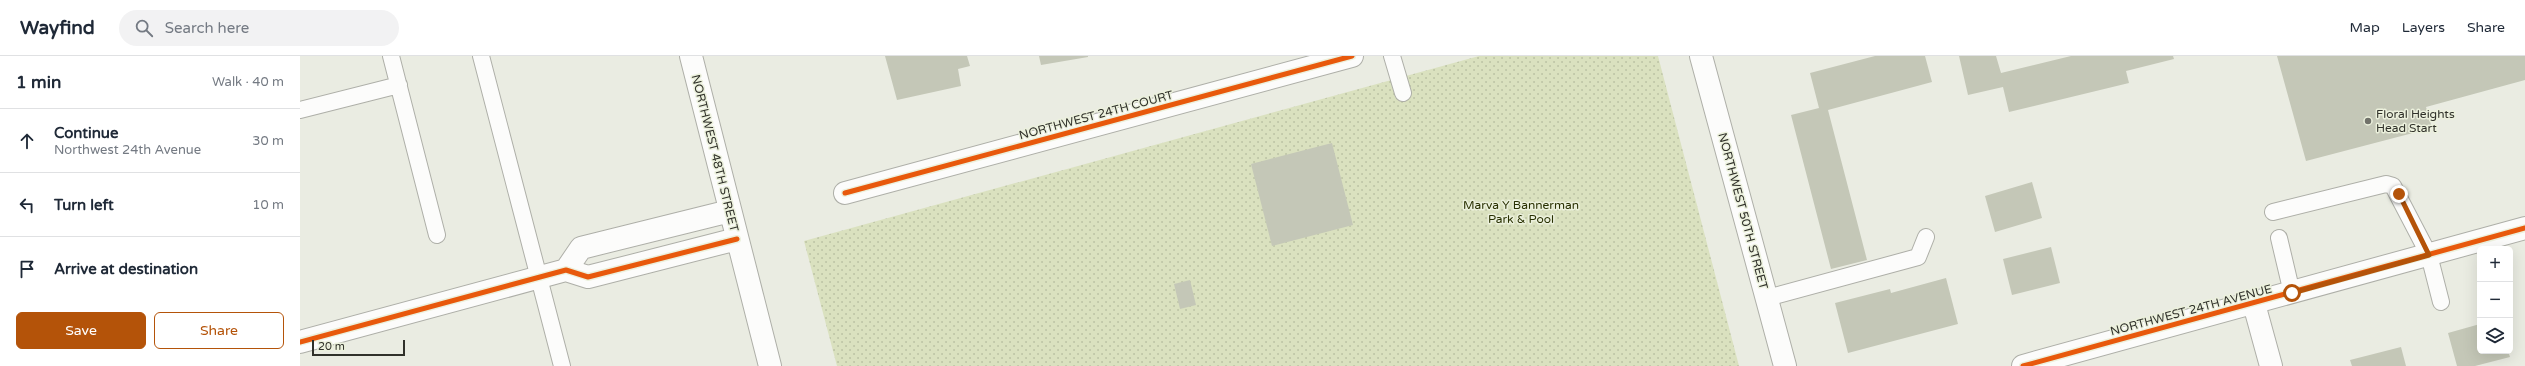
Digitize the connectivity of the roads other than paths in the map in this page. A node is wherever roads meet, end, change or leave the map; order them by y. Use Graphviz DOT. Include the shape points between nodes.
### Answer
graph roads {
  1 [pos="391,56"];
  2 [pos="481,56"];
  3 [pos="691,56"];
  4 [pos="1352,56"];
  5 [pos="1392,56"];
  6 [pos="1701,56"];
  7 [pos="399,85"];
  8 [pos="1403,93"];
  9 [pos="300,110"];
  10 [pos="845,193"];
  11 [pos="730,211"];
  12 [pos="2273,212"];
  13 [pos="2525,228"];
  14 [pos="437,235"];
  15 [pos="1926,237"];
  16 [pos="2279,238"];
  17 [pos="737,240"];
  18 [pos="2429,255"];
  19 [pos="566,270"];
  20 [pos="538,278"];
  21 [pos="2292,293"];
  22 [pos="1767,298"];
  23 [pos="2442,302"];
  24 [pos="2254,304"];
  25 [pos="300,342"];
  26 [pos="562,366"];
  27 [pos="770,366"];
  28 [pos="1785,366"];
  29 [pos="2023,366"];
  30 [pos="2271,366"];
  1 -- 7 [label="lane"];
  2 -- 20 [label="lane"];
  3 -- 11 [label="street, NORTHWEST 48TH STREET"];
  4 -- 10 [label="street, NORTHWEST 24TH COURT"];
  5 -- 8 [label="lane"];
  6 -- 22 [label="street, NORTHWEST 50TH STREET"];
  7 -- 9 [label="lane"];
  7 -- 14 [label="lane"];
  11 -- 17 [label="street, NORTHWEST 48TH STREET"];
  11 -- 19 [label="street" via="581,248"];
  12 -- 18 [label="lane" via="2386,184 2393,186 2399,194"];
  13 -- 18 [label="street, NORTHWEST 24TH AVENUE"];
  15 -- 22 [label="lane" via="1918,257"];
  16 -- 21 [label="lane"];
  17 -- 19 [label="street" via="588,277"];
  17 -- 27 [label="street, NORTHWEST 48TH STREET"];
  18 -- 21 [label="street, NORTHWEST 24TH AVENUE"];
  18 -- 23 [label="lane"];
  19 -- 20 [label="street"];
  20 -- 25 [label="street"];
  20 -- 26 [label="lane"];
  21 -- 24 [label="street, NORTHWEST 24TH AVENUE"];
  22 -- 28 [label="street, NORTHWEST 50TH STREET"];
  24 -- 29 [label="street, NORTHWEST 24TH AVENUE"];
  24 -- 30 [label="street"];
}
